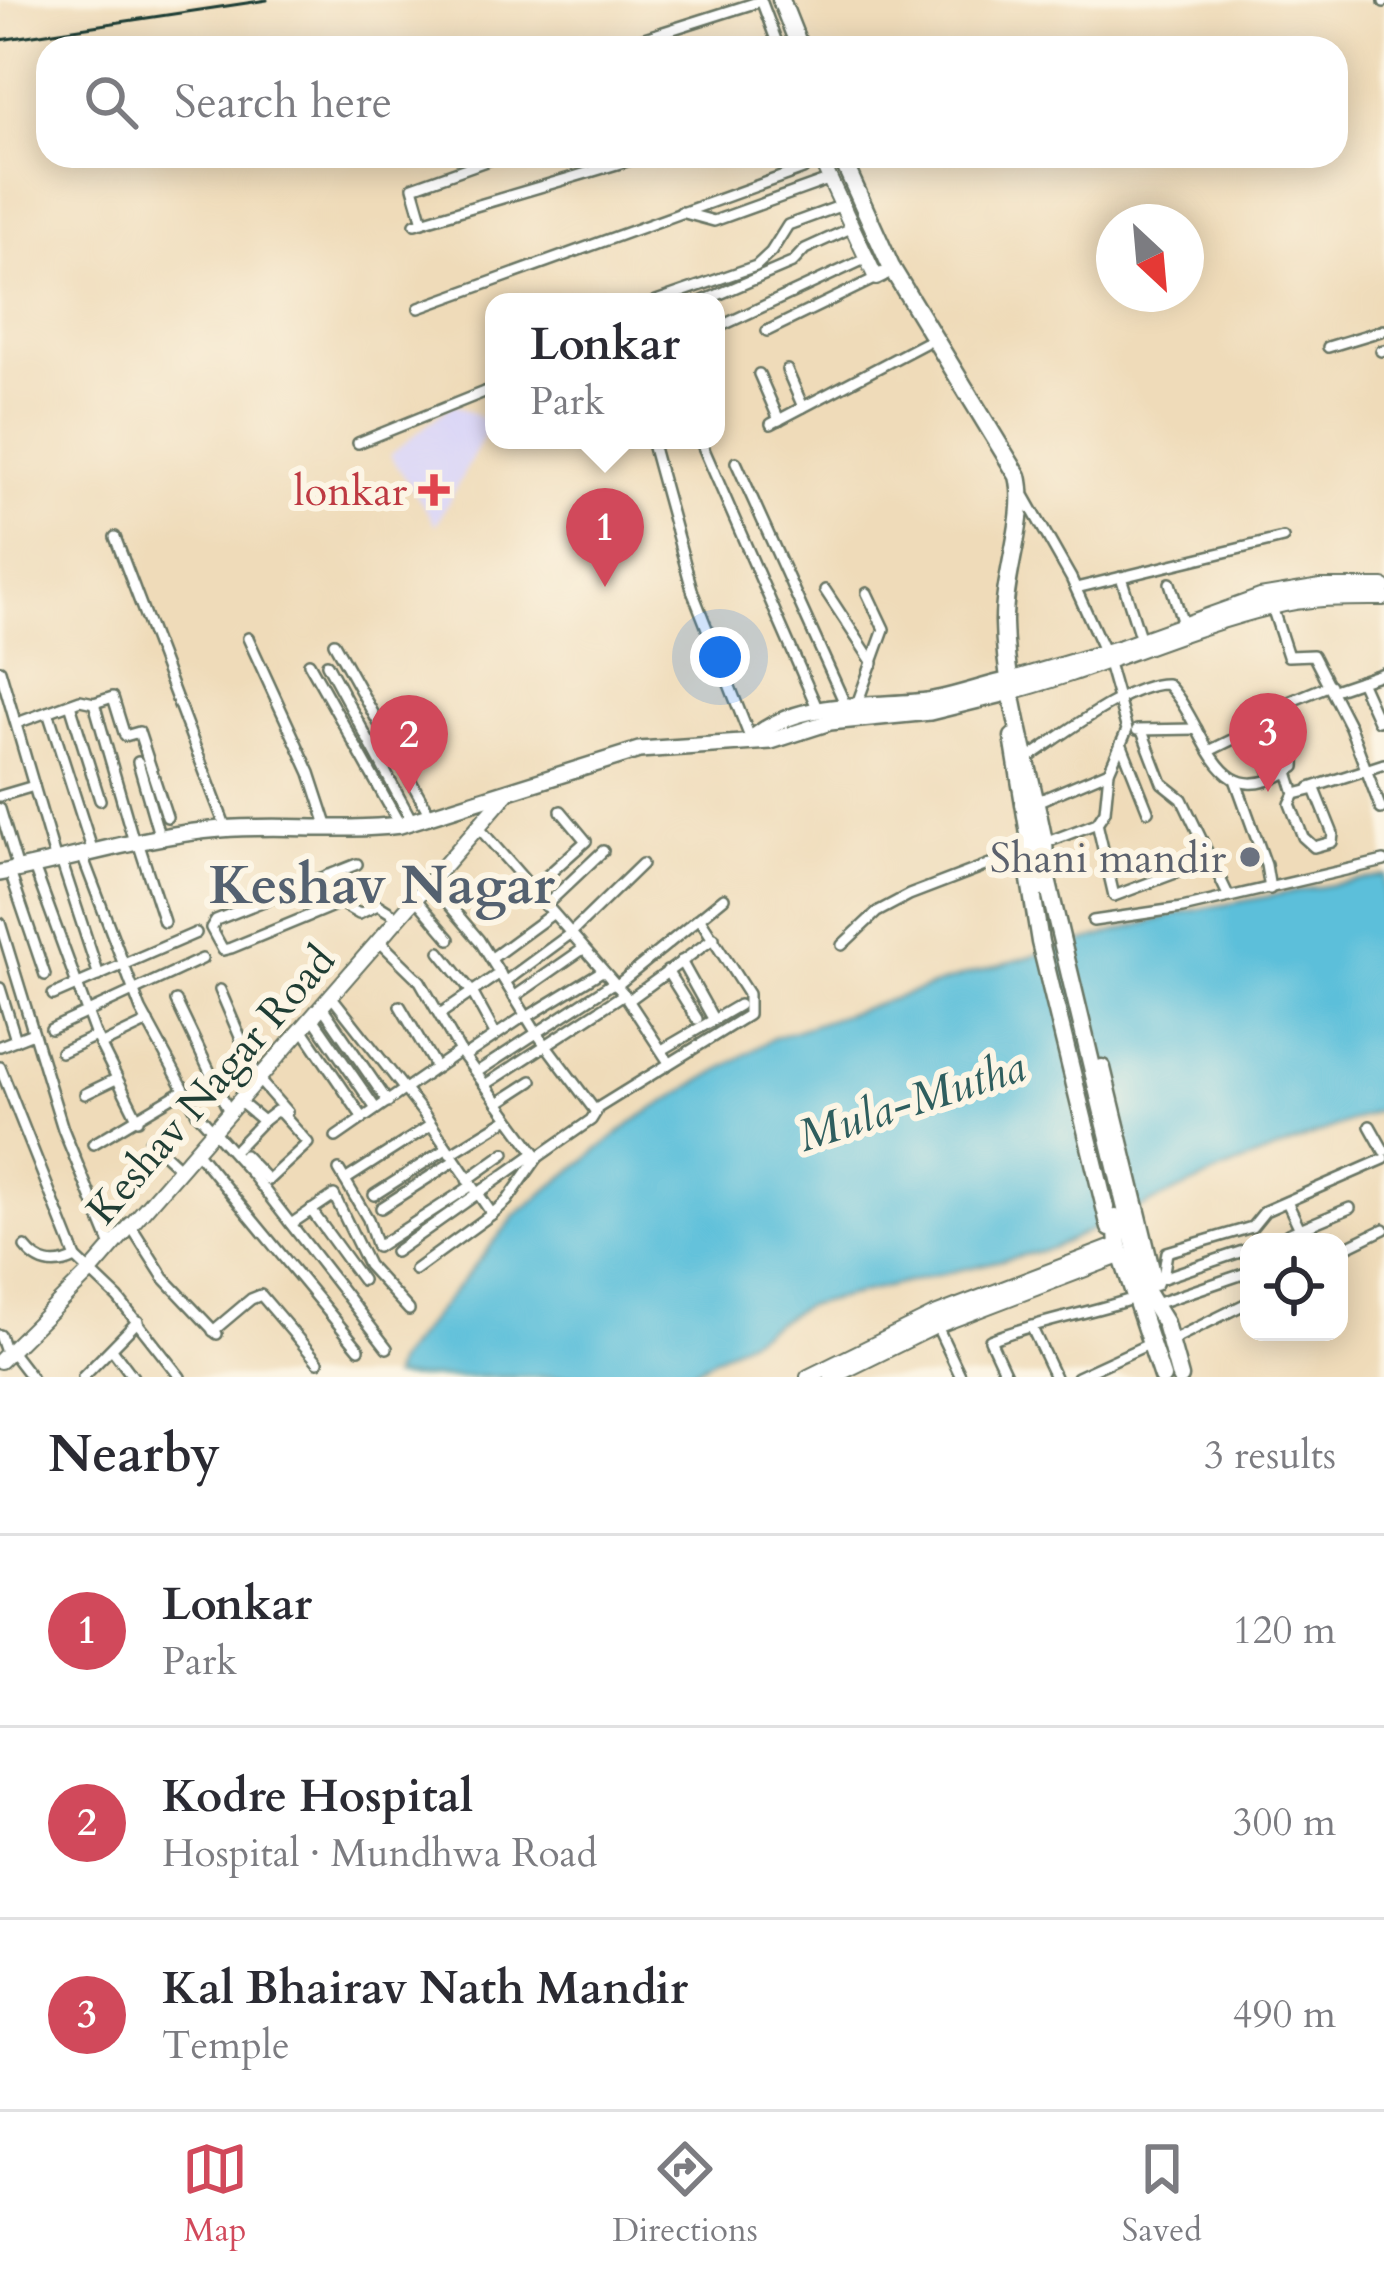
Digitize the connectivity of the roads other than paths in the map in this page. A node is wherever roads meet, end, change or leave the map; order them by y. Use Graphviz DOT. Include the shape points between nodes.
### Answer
graph roads {
  1 [pos="761,0"];
  2 [pos="770,0"];
  3 [pos="784,0"];
  4 [pos="650,36"];
  5 [pos="778,36"];
  6 [pos="780,36"];
  7 [pos="799,36"];
  8 [pos="466,168"];
  9 [pos="604,168"];
  10 [pos="824,168"];
  11 [pos="835,168"];
  12 [pos="849,168"];
  13 [pos="803,169"];
  14 [pos="828,180"];
  15 [pos="839,206"];
  16 [pos="681,212"];
  17 [pos="850,228"];
  18 [pos="883,273"];
  19 [pos="679,293"];
  20 [pos="721,293"];
  21 [pos="419,308"];
  22 [pos="725,325"];
  23 [pos="767,331"];
  24 [pos="1384,331"];
  25 [pos="925,343"];
  26 [pos="1328,346"];
  27 [pos="787,370"];
  28 [pos="759,374"];
  29 [pos="485,392"];
  30 [pos="803,407"];
  31 [pos="358,443"];
  32 [pos="653,449"];
  33 [pos="704,449"];
  34 [pos="736,462"];
  35 [pos="1022,492"];
  36 [pos="115,537"];
  37 [pos="1282,538"];
  38 [pos="1121,577"];
  39 [pos="1170,583"];
  40 [pos="1384,587"];
  41 [pos="1076,588"];
  42 [pos="824,590"];
  43 [pos="867,593"];
  44 [pos="1384,598"];
  45 [pos="1272,607"];
  46 [pos="1183,624"];
  47 [pos="248,638"];
  48 [pos="1141,640"];
  49 [pos="334,643"];
  50 [pos="1106,658"];
  51 [pos="309,663"];
  52 [pos="874,663"];
  53 [pos="327,664"];
  54 [pos="0,670"];
  55 [pos="1384,674"];
  56 [pos="1360,681"];
  57 [pos="1007,686"];
  58 [pos="1332,688"];
  59 [pos="1120,700"];
  60 [pos="94,703"];
  61 [pos="70,704"];
  62 [pos="1284,704"];
  63 [pos="851,706"];
  64 [pos="48,712"];
  65 [pos="821,717"];
  66 [pos="1378,721"];
  67 [pos="17,722"];
  68 [pos="1256,728"];
  69 [pos="1127,730"];
  70 [pos="1142,730"];
  71 [pos="1197,730"];
  72 [pos="752,740"];
  73 [pos="1121,743"];
  74 [pos="1209,751"];
  75 [pos="1028,758"];
  76 [pos="138,762"];
  77 [pos="1384,764"];
  78 [pos="1366,769"];
  79 [pos="1109,771"];
  80 [pos="1288,772"];
  81 [pos="1272,776"];
  82 [pos="1236,782"];
  83 [pos="34,786"];
  84 [pos="1310,788"];
  85 [pos="510,790"];
  86 [pos="1295,794"];
  87 [pos="0,796"];
  88 [pos="100,800"];
  89 [pos="1036,802"];
  90 [pos="0,809"];
  91 [pos="1381,809"];
  92 [pos="561,811"];
  93 [pos="1148,811"];
  94 [pos="167,817"];
  95 [pos="431,817"];
  96 [pos="406,823"];
  97 [pos="1097,823"];
  98 [pos="226,828"];
  99 [pos="328,828"];
  100 [pos="480,829"];
  101 [pos="159,836"];
  102 [pos="136,841"];
  103 [pos="603,851"];
  104 [pos="87,854"];
  105 [pos="1039,854"];
  106 [pos="1213,859"];
  107 [pos="58,860"];
  108 [pos="1384,861"];
  109 [pos="357,864"];
  110 [pos="642,864"];
  111 [pos="16,870"];
  112 [pos="328,874"];
  113 [pos="428,880"];
  114 [pos="1270,889"];
  115 [pos="531,890"];
  116 [pos="1228,895"];
  117 [pos="414,897"];
  118 [pos="724,898"];
  119 [pos="340,903"];
  120 [pos="549,910"];
  121 [pos="397,917"];
  122 [pos="700,919"];
  123 [pos="1049,919"];
  124 [pos="1093,921"];
  125 [pos="164,922"];
  126 [pos="0,923"];
  127 [pos="196,933"];
  128 [pos="570,934"];
  129 [pos="714,938"];
  130 [pos="450,939"];
  131 [pos="378,940"];
  132 [pos="842,945"];
  133 [pos="583,949"];
  134 [pos="440,952"];
  135 [pos="458,954"];
  136 [pos="202,958"];
  137 [pos="492,958"];
  138 [pos="681,961"];
  139 [pos="448,963"];
  140 [pos="122,966"];
  141 [pos="602,971"];
  142 [pos="667,971"];
  143 [pos="45,974"];
  144 [pos="99,976"];
  145 [pos="503,977"];
  146 [pos="77,986"];
  147 [pos="0,988"];
  148 [pos="220,990"];
  149 [pos="134,991"];
  150 [pos="620,991"];
  151 [pos="472,992"];
  152 [pos="53,995"];
  153 [pos="514,997"];
  154 [pos="176,1000"];
  155 [pos="739,1005"];
  156 [pos="400,1006"];
  157 [pos="88,1013"];
  158 [pos="318,1013"];
  159 [pos="440,1014"];
  160 [pos="711,1015"];
  161 [pos="526,1016"];
  162 [pos="697,1019"];
  163 [pos="148,1022"];
  164 [pos="50,1029"];
  165 [pos="536,1032"];
  166 [pos="33,1033"];
  167 [pos="495,1034"];
  168 [pos="16,1040"];
  169 [pos="98,1041"];
  170 [pos="0,1046"];
  171 [pos="548,1046"];
  172 [pos="662,1050"];
  173 [pos="61,1052"];
  174 [pos="462,1053"];
  175 [pos="668,1061"];
  176 [pos="435,1066"];
  177 [pos="0,1067"];
  178 [pos="477,1072"];
  179 [pos="116,1079"];
  180 [pos="258,1079"];
  181 [pos="532,1081"];
  182 [pos="485,1085"];
  183 [pos="405,1088"];
  184 [pos="184,1090"];
  185 [pos="85,1094"];
  186 [pos="388,1102"];
  187 [pos="498,1102"];
  188 [pos="235,1108"];
  189 [pos="376,1109"];
  190 [pos="596,1109"];
  191 [pos="291,1117"];
  192 [pos="363,1118"];
  193 [pos="509,1118"];
  194 [pos="138,1120"];
  195 [pos="263,1121"];
  196 [pos="431,1125"];
  197 [pos="1370,1126"];
  198 [pos="213,1132"];
  199 [pos="336,1137"];
  200 [pos="150,1141"];
  201 [pos="93,1144"];
  202 [pos="195,1150"];
  203 [pos="505,1153"];
  204 [pos="450,1154"];
  205 [pos="536,1155"];
  206 [pos="1384,1155"];
  207 [pos="178,1167"];
  208 [pos="472,1187"];
  209 [pos="374,1195"];
  210 [pos="1287,1202"];
  211 [pos="381,1208"];
  212 [pos="1351,1208"];
  213 [pos="311,1210"];
  214 [pos="492,1214"];
  215 [pos="427,1221"];
  216 [pos="129,1223"];
  217 [pos="291,1225"];
  218 [pos="1300,1229"];
  219 [pos="1384,1229"];
  220 [pos="1290,1233"];
  221 [pos="111,1246"];
  222 [pos="25,1247"];
  223 [pos="1348,1247"];
  224 [pos="394,1252"];
  225 [pos="1131,1252"];
  226 [pos="1240,1252"];
  227 [pos="76,1258"];
  228 [pos="415,1270"];
  229 [pos="91,1271"];
  230 [pos="1240,1275"];
  231 [pos="1158,1279"];
  232 [pos="362,1280"];
  233 [pos="1137,1298"];
  234 [pos="1161,1302"];
  235 [pos="1240,1306"];
  236 [pos="409,1310"];
  237 [pos="138,1321"];
  238 [pos="934,1321"];
  239 [pos="1031,1326"];
  240 [pos="0,1334"];
  241 [pos="1162,1336"];
  242 [pos="387,1348"];
  243 [pos="112,1349"];
  244 [pos="359,1349"];
  245 [pos="6,1355"];
  246 [pos="318,1362"];
  247 [pos="171,1367"];
  248 [pos="31,1377"];
  249 [pos="83,1377"];
  250 [pos="134,1377"];
  251 [pos="161,1377"];
  252 [pos="180,1377"];
  253 [pos="808,1377"];
  254 [pos="832,1377"];
  255 [pos="961,1377"];
  256 [pos="1006,1377"];
  257 [pos="1055,1377"];
  258 [pos="1077,1377"];
  259 [pos="1162,1377"];
  260 [pos="1180,1377"];
  1 -- 4 [label="street"];
  1 -- 5 [label="street"];
  2 -- 6 [label="highway"];
  3 -- 7 [label="highway"];
  8 -- 9 [label="street" via="413,187 419,223"];
  10 -- 14 [label="street"];
  11 -- 18 [label="highway"];
  12 -- 18 [label="highway"];
  13 -- 16 [label="street"];
  14 -- 15 [label="street"];
  14 -- 16 [label="street" via="714,221"];
  15 -- 17 [label="street"];
  15 -- 19 [label="street" via="788,225 756,266"];
  16 -- 21 [label="street"];
  17 -- 18 [label="street"];
  17 -- 20 [label="street"];
  18 -- 22 [label="street"];
  18 -- 23 [label="street"];
  18 -- 25 [label="highway"];
  18 -- 35 [label="highway" via="1013,465"];
  24 -- 26 [label="street"];
  25 -- 30 [label="street"];
  25 -- 57 [label="highway" via="1012,493 994,596"];
  27 -- 30 [label="street"];
  28 -- 30 [label="street" via="775,422"];
  29 -- 31 [label="street"];
  32 -- 72 [label="street" via="693,593"];
  33 -- 65 [label="street"];
  34 -- 63 [label="street"];
  35 -- 41 [label="street"];
  35 -- 57 [label="highway" via="1005,597"];
  36 -- 98 [label="street"];
  37 -- 38 [label="street"];
  38 -- 41 [label="street"];
  38 -- 48 [label="street"];
  39 -- 46 [label="street"];
  40 -- 46 [label="street" via="1286,592"];
  41 -- 50 [label="street"];
  42 -- 52 [label="street"];
  43 -- 52 [label="street" via="884,628"];
  44 -- 45 [label="street"];
  45 -- 50 [label="street"];
  45 -- 58 [label="street" via="1288,656 1313,655"];
  46 -- 48 [label="street"];
  47 -- 99 [label="street"];
  48 -- 50 [label="street"];
  49 -- 95 [label="street"];
  50 -- 57 [label="street"];
  50 -- 59 [label="street"];
  51 -- 96 [label="street"];
  52 -- 63 [label="street"];
  53 -- 96 [label="street"];
  54 -- 67 [label="street"];
  55 -- 56 [label="street"];
  56 -- 58 [label="street"];
  56 -- 66 [label="street"];
  57 -- 63 [label="main road"];
  57 -- 65 [label="main road" via="930,712"];
  57 -- 75 [label="highway"];
  57 -- 105 [label="highway"];
  58 -- 62 [label="street"];
  58 -- 78 [label="street"];
  59 -- 69 [label="street"];
  59 -- 71 [label="street" via="1167,684"];
  59 -- 75 [label="street"];
  60 -- 61 [label="street"];
  60 -- 94 [label="street" via="113,697 125,736 139,732"];
  60 -- 102 [label="street"];
  61 -- 64 [label="street"];
  61 -- 88 [label="street"];
  62 -- 68 [label="street"];
  62 -- 80 [label="street" via="1296,751"];
  63 -- 65 [label="main road"];
  64 -- 67 [label="street"];
  64 -- 104 [label="street"];
  65 -- 72 [label="main road" via="764,729"];
  67 -- 83 [label="street"];
  68 -- 74 [label="street"];
  68 -- 81 [label="street"];
  69 -- 70 [label="street"];
  69 -- 73 [label="street"];
  70 -- 71 [label="street"];
  70 -- 106 [label="street" via="1162,783 1182,799"];
  71 -- 74 [label="street"];
  72 -- 85 [label="main road" via="639,750"];
  73 -- 79 [label="street"];
  73 -- 93 [label="street"];
  74 -- 82 [label="street"];
  75 -- 89 [label="highway"];
  76 -- 101 [label="street"];
  77 -- 78 [label="street"];
  78 -- 84 [label="street"];
  78 -- 91 [label="street"];
  79 -- 89 [label="street"];
  79 -- 97 [label="street"];
  80 -- 81 [label="street"];
  80 -- 86 [label="street"];
  81 -- 82 [label="street"];
  82 -- 114 [label="street"];
  83 -- 87 [label="street"];
  83 -- 107 [label="street"];
  84 -- 86 [label="street"];
  84 -- 86 [label="street" via="1332,842 1308,844 1290,804"];
  85 -- 95 [label="main road"];
  85 -- 100 [label="street, Keshav Nagar Road"];
  89 -- 105 [label="highway"];
  90 -- 111 [label="street"];
  92 -- 115 [label="street" via="586,841"];
  95 -- 96 [label="main road"];
  96 -- 99 [label="main road"];
  97 -- 105 [label="street"];
  97 -- 106 [label="street" via="1114,896"];
  98 -- 99 [label="main road"];
  98 -- 101 [label="main road"];
  100 -- 113 [label="street, Keshav Nagar Road"];
  100 -- 115 [label="street"];
  101 -- 102 [label="main road"];
  102 -- 104 [label="main road"];
  102 -- 125 [label="street"];
  103 -- 120 [label="street"];
  104 -- 107 [label="main road"];
  104 -- 140 [label="street"];
  105 -- 123 [label="highway"];
  105 -- 132 [label="street" via="877,912"];
  106 -- 116 [label="street"];
  107 -- 111 [label="main road"];
  107 -- 144 [label="street"];
  108 -- 114 [label="street"];
  109 -- 112 [label="street"];
  110 -- 128 [label="street"];
  111 -- 143 [label="street"];
  111 -- 146 [label="street"];
  112 -- 119 [label="street"];
  112 -- 119 [label="street" via="216,920 217,943 231,948"];
  113 -- 117 [label="street, Keshav Nagar Road"];
  113 -- 137 [label="street"];
  114 -- 116 [label="street"];
  115 -- 120 [label="street"];
  116 -- 124 [label="street"];
  117 -- 121 [label="street, Keshav Nagar Road"];
  117 -- 130 [label="street"];
  118 -- 122 [label="street"];
  119 -- 121 [label="street" via="359,914 378,905"];
  120 -- 128 [label="street"];
  120 -- 137 [label="street"];
  121 -- 131 [label="street, Keshav Nagar Road"];
  122 -- 129 [label="street"];
  122 -- 150 [label="street"];
  123 -- 225 [label="highway"];
  123 -- 225 [label="highway" via="1113,1222"];
  126 -- 166 [label="street"];
  127 -- 140 [label="street"];
  128 -- 133 [label="street"];
  128 -- 145 [label="street"];
  129 -- 138 [label="street"];
  129 -- 175 [label="street" via="750,1010"];
  131 -- 158 [label="street, Keshav Nagar Road"];
  131 -- 159 [label="street" via="420,980"];
  133 -- 141 [label="street"];
  133 -- 153 [label="street"];
  134 -- 139 [label="street"];
  135 -- 139 [label="street"];
  136 -- 149 [label="street"];
  137 -- 145 [label="street"];
  138 -- 142 [label="street"];
  138 -- 160 [label="street"];
  139 -- 151 [label="street"];
  140 -- 144 [label="street"];
  140 -- 149 [label="street"];
  141 -- 150 [label="street"];
  141 -- 161 [label="street"];
  142 -- 150 [label="street"];
  142 -- 162 [label="street"];
  144 -- 146 [label="street"];
  145 -- 151 [label="street"];
  145 -- 153 [label="street"];
  146 -- 152 [label="street"];
  146 -- 157 [label="street"];
  147 -- 168 [label="street"];
  148 -- 180 [label="street"];
  149 -- 157 [label="street"];
  149 -- 163 [label="street"];
  150 -- 165 [label="street"];
  150 -- 171 [label="street"];
  150 -- 172 [label="street"];
  151 -- 159 [label="street"];
  151 -- 167 [label="street"];
  153 -- 161 [label="street"];
  154 -- 188 [label="street"];
  155 -- 172 [label="street"];
  156 -- 176 [label="street"];
  157 -- 164 [label="street"];
  157 -- 169 [label="street"];
  158 -- 180 [label="street, Keshav Nagar Road"];
  158 -- 183 [label="street"];
  158 -- 186 [label="street"];
  158 -- 189 [label="street"];
  158 -- 192 [label="street"];
  159 -- 174 [label="street"];
  161 -- 165 [label="street"];
  161 -- 167 [label="street"];
  163 -- 169 [label="street"];
  163 -- 184 [label="street"];
  165 -- 171 [label="street"];
  165 -- 178 [label="street"];
  166 -- 168 [label="street"];
  166 -- 221 [label="street"];
  167 -- 174 [label="street"];
  168 -- 170 [label="street"];
  169 -- 173 [label="street"];
  169 -- 179 [label="street"];
  171 -- 182 [label="street"];
  171 -- 190 [label="street"];
  172 -- 175 [label="street"];
  174 -- 176 [label="street"];
  174 -- 178 [label="street"];
  175 -- 190 [label="street"];
  176 -- 183 [label="street"];
  177 -- 227 [label="street"];
  178 -- 182 [label="street"];
  179 -- 185 [label="street"];
  179 -- 194 [label="street"];
  180 -- 188 [label="street, Keshav Nagar Road"];
  180 -- 191 [label="street"];
  181 -- 187 [label="street"];
  182 -- 187 [label="street"];
  183 -- 186 [label="street"];
  183 -- 196 [label="street"];
  184 -- 194 [label="street"];
  184 -- 198 [label="street"];
  186 -- 189 [label="street"];
  187 -- 193 [label="street"];
  188 -- 195 [label="street"];
  188 -- 198 [label="street, Keshav Nagar Road"];
  189 -- 192 [label="street"];
  190 -- 205 [label="street"];
  192 -- 199 [label="street"];
  193 -- 204 [label="street"];
  193 -- 205 [label="street"];
  194 -- 201 [label="street"];
  195 -- 195 [label="street" via="281,1113 308,1143 271,1179 241,1151"];
  196 -- 204 [label="street"];
  196 -- 215 [label="street" via="342,1175 377,1247"];
  197 -- 206 [label="street"];
  198 -- 202 [label="street, Keshav Nagar Road"];
  198 -- 217 [label="street"];
  200 -- 207 [label="street"];
  202 -- 207 [label="street, Keshav Nagar Road"];
  202 -- 244 [label="street"];
  203 -- 208 [label="street"];
  204 -- 208 [label="street"];
  204 -- 209 [label="street"];
  204 -- 211 [label="street"];
  205 -- 208 [label="street"];
  205 -- 214 [label="street"];
  206 -- 210 [label="street"];
  207 -- 216 [label="street, Keshav Nagar Road"];
  208 -- 214 [label="street"];
  208 -- 215 [label="street"];
  210 -- 218 [label="street"];
  210 -- 231 [label="street" via="1252,1227 1167,1252"];
  212 -- 218 [label="street"];
  213 -- 217 [label="street"];
  213 -- 232 [label="street"];
  213 -- 236 [label="street" via="336,1198 368,1264"];
  214 -- 228 [label="street"];
  215 -- 224 [label="street"];
  216 -- 221 [label="street, Keshav Nagar Road"];
  216 -- 246 [label="street" via="164,1278 215,1333 261,1295"];
  217 -- 242 [label="street"];
  218 -- 220 [label="street"];
  219 -- 223 [label="street"];
  221 -- 229 [label="street, Keshav Nagar Road"];
  222 -- 227 [label="street" via="42,1263"];
  225 -- 231 [label="highway"];
  225 -- 233 [label="highway"];
  225 -- 238 [label="street"];
  225 -- 241 [label="highway"];
  226 -- 231 [label="street"];
  227 -- 229 [label="street"];
  229 -- 237 [label="street"];
  229 -- 245 [label="street, Keshav Nagar Road"];
  230 -- 234 [label="street"];
  231 -- 234 [label="highway"];
  233 -- 239 [label="street"];
  233 -- 241 [label="highway"];
  234 -- 241 [label="highway"];
  235 -- 241 [label="street"];
  237 -- 243 [label="street"];
  237 -- 247 [label="street"];
  238 -- 253 [label="street"];
  238 -- 254 [label="street"];
  238 -- 255 [label="street"];
  239 -- 256 [label="street" via="990,1340"];
  239 -- 257 [label="street"];
  240 -- 245 [label="street"];
  241 -- 258 [label="street"];
  241 -- 259 [label="highway"];
  241 -- 260 [label="highway"];
  243 -- 249 [label="street"];
  243 -- 250 [label="street"];
  245 -- 248 [label="street"];
  247 -- 251 [label="street"];
  247 -- 252 [label="street"];
}
